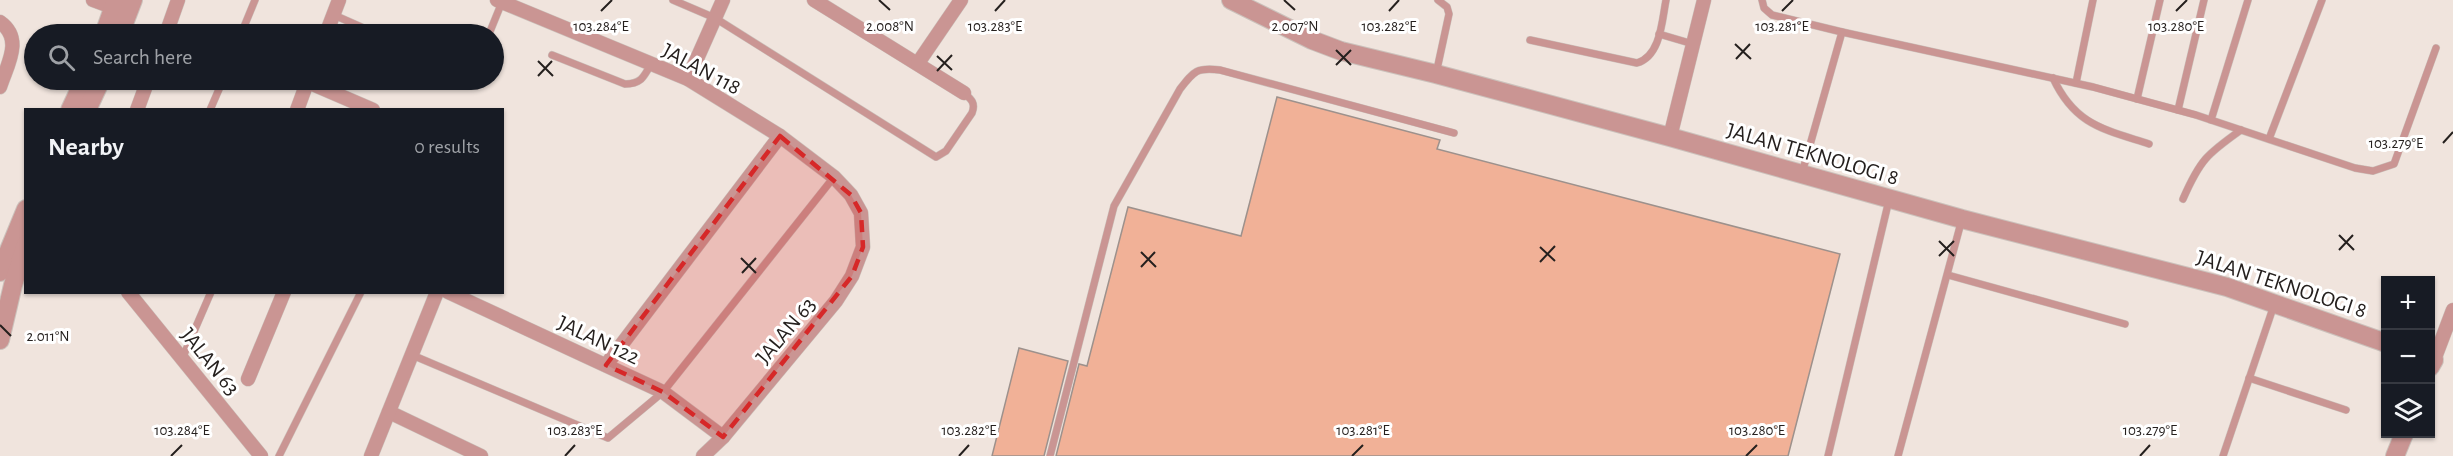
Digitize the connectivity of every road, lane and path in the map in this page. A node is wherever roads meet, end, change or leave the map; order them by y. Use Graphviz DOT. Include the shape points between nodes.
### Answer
graph roads {
  1 [pos="93,0"];
  2 [pos="178,0"];
  3 [pos="255,0"];
  4 [pos="339,0"];
  5 [pos="673,0"];
  6 [pos="723,0"];
  7 [pos="814,0"];
  8 [pos="961,0"];
  9 [pos="1231,0"];
  10 [pos="1438,0"];
  11 [pos="1666,0"];
  12 [pos="1704,0"];
  13 [pos="1762,0"];
  14 [pos="2093,0"];
  15 [pos="2160,0"];
  16 [pos="2204,0"];
  17 [pos="2248,0"];
  18 [pos="2322,0"];
  19 [pos="499,1"];
  20 [pos="122,5"];
  21 [pos="521,5"];
  22 [pos="333,15"];
  23 [pos="715,18"];
  24 [pos="0,22"];
  25 [pos="110,24"];
  26 [pos="121,24"];
  27 [pos="170,24"];
  28 [pos="245,24"];
  29 [pos="330,24"];
  30 [pos="354,24"];
  31 [pos="492,24"];
  32 [pos="1842,32"];
  33 [pos="1659,34"];
  34 [pos="1530,40"];
  35 [pos="1693,44"];
  36 [pos="2436,48"];
  37 [pos="552,54"];
  38 [pos="918,63"];
  39 [pos="651,64"];
  40 [pos="1436,74"];
  41 [pos="2053,78"];
  42 [pos="688,79"];
  43 [pos="2076,83"];
  44 [pos="0,87"];
  45 [pos="79,90"];
  46 [pos="96,90"];
  47 [pos="144,90"];
  48 [pos="219,90"];
  49 [pos="305,90"];
  50 [pos="328,90"];
  51 [pos="964,93"];
  52 [pos="2137,99"];
  53 [pos="71,108"];
  54 [pos="88,108"];
  55 [pos="138,108"];
  56 [pos="211,108"];
  57 [pos="298,108"];
  58 [pos="369,108"];
  59 [pos="2178,110"];
  60 [pos="2211,120"];
  61 [pos="2241,130"];
  62 [pos="1454,133"];
  63 [pos="780,136"];
  64 [pos="1670,137"];
  65 [pos="2269,139"];
  66 [pos="2149,144"];
  67 [pos="1802,173"];
  68 [pos="834,177"];
  69 [pos="2183,199"];
  70 [pos="1889,200"];
  71 [pos="24,213"];
  72 [pos="861,213"];
  73 [pos="1962,219"];
  74 [pos="24,250"];
  75 [pos="0,272"];
  76 [pos="1948,275"];
  77 [pos="130,294"];
  78 [pos="210,294"];
  79 [pos="283,294"];
  80 [pos="360,294"];
  81 [pos="436,294"];
  82 [pos="452,294"];
  83 [pos="2274,303"];
  84 [pos="2453,310"];
  85 [pos="2125,324"];
  86 [pos="0,340"];
  87 [pos="2381,342"];
  88 [pos="412,355"];
  89 [pos="2435,355"];
  90 [pos="182,359"];
  91 [pos="606,365"];
  92 [pos="2249,378"];
  93 [pos="248,379"];
  94 [pos="663,392"];
  95 [pos="2346,410"];
  96 [pos="389,412"];
  97 [pos="723,437"];
  98 [pos="2402,438"];
  99 [pos="261,456"];
  100 [pos="279,456"];
  101 [pos="371,456"];
  102 [pos="481,456"];
  103 [pos="703,456"];
  104 [pos="1050,456"];
  105 [pos="1828,456"];
  106 [pos="1898,456"];
  107 [pos="2223,456"];
  108 [pos="2395,456"];
  1 -- 20 [label="street"];
  2 -- 27 [label="street"];
  3 -- 28 [label="lane"];
  4 -- 22 [label="street"];
  5 -- 23 [label="lane"];
  6 -- 23 [label="street"];
  7 -- 38 [label="street"];
  8 -- 38 [label="street"];
  9 -- 40 [label="street, JALAN TEKNOLOGI 8" via="1341,51"];
  10 -- 40 [label="lane" via="1449,14"];
  11 -- 33 [label="lane"];
  12 -- 35 [label="street"];
  13 -- 32 [label="lane" via="1772,15"];
  14 -- 43 [label="lane"];
  15 -- 52 [label="lane"];
  16 -- 59 [label="lane"];
  17 -- 60 [label="lane"];
  18 -- 65 [label="lane"];
  19 -- 21 [label="street, JALAN 118"];
  19 -- 31 [label="lane"];
  20 -- 25 [label="street"];
  20 -- 26 [label="street"];
  21 -- 39 [label="street, JALAN 118"];
  22 -- 29 [label="street"];
  22 -- 30 [label="lane"];
  23 -- 42 [label="street"];
  23 -- 51 [label="lane" via="936,157 946,151 972,113 972,99"];
  24 -- 44 [label="street" via="14,44"];
  32 -- 41 [label="lane"];
  32 -- 67 [label="lane"];
  33 -- 34 [label="lane" via="1654,51 1637,63"];
  33 -- 35 [label="lane"];
  35 -- 64 [label="street"];
  36 -- 65 [label="lane" via="2394,164 2373,171 2355,168"];
  37 -- 39 [label="lane" via="625,84 642,80"];
  38 -- 51 [label="street"];
  39 -- 42 [label="street, JALAN 118"];
  40 -- 64 [label="street, JALAN TEKNOLOGI 8"];
  41 -- 43 [label="lane"];
  41 -- 66 [label="lane" via="2062,97 2097,128"];
  42 -- 63 [label="street, JALAN 118"];
  43 -- 52 [label="lane"];
  45 -- 53 [label="street"];
  46 -- 54 [label="street"];
  47 -- 55 [label="street"];
  48 -- 56 [label="lane"];
  49 -- 57 [label="street"];
  50 -- 58 [label="street"];
  52 -- 59 [label="lane"];
  59 -- 60 [label="lane"];
  60 -- 61 [label="lane"];
  61 -- 65 [label="lane"];
  61 -- 69 [label="lane" via="2205,157"];
  62 -- 104 [label="lane" via="1220,70 1194,71 1113,206"];
  63 -- 68 [label="street, JALAN 118"];
  63 -- 91 [label="street"];
  64 -- 67 [label="street, JALAN TEKNOLOGI 8"];
  67 -- 70 [label="street, JALAN TEKNOLOGI 8"];
  68 -- 72 [label="street, JALAN 118"];
  68 -- 94 [label="lane"];
  70 -- 73 [label="street, JALAN TEKNOLOGI 8"];
  70 -- 105 [label="lane"];
  71 -- 75 [label="street"];
  72 -- 97 [label="street, JALAN 63" via="862,247 847,285"];
  73 -- 76 [label="lane"];
  73 -- 83 [label="street, JALAN TEKNOLOGI 8" via="2227,287"];
  74 -- 86 [label="street"];
  76 -- 85 [label="lane"];
  76 -- 106 [label="lane"];
  77 -- 90 [label="street, JALAN 63"];
  78 -- 90 [label="lane"];
  79 -- 93 [label="street"];
  80 -- 100 [label="lane"];
  81 -- 88 [label="street"];
  82 -- 91 [label="street, JALAN 122"];
  83 -- 87 [label="street, JALAN TEKNOLOGI 8"];
  83 -- 92 [label="lane"];
  84 -- 89 [label="street"];
  88 -- 94 [label="lane" via="608,438"];
  88 -- 96 [label="street"];
  90 -- 99 [label="street, JALAN 63"];
  91 -- 94 [label="street, JALAN 122"];
  92 -- 95 [label="lane"];
  92 -- 107 [label="lane"];
  94 -- 97 [label="street, JALAN 122"];
  96 -- 101 [label="street"];
  96 -- 102 [label="street"];
  97 -- 103 [label="street, JALAN 63"];
  98 -- 108 [label="street"];
}
